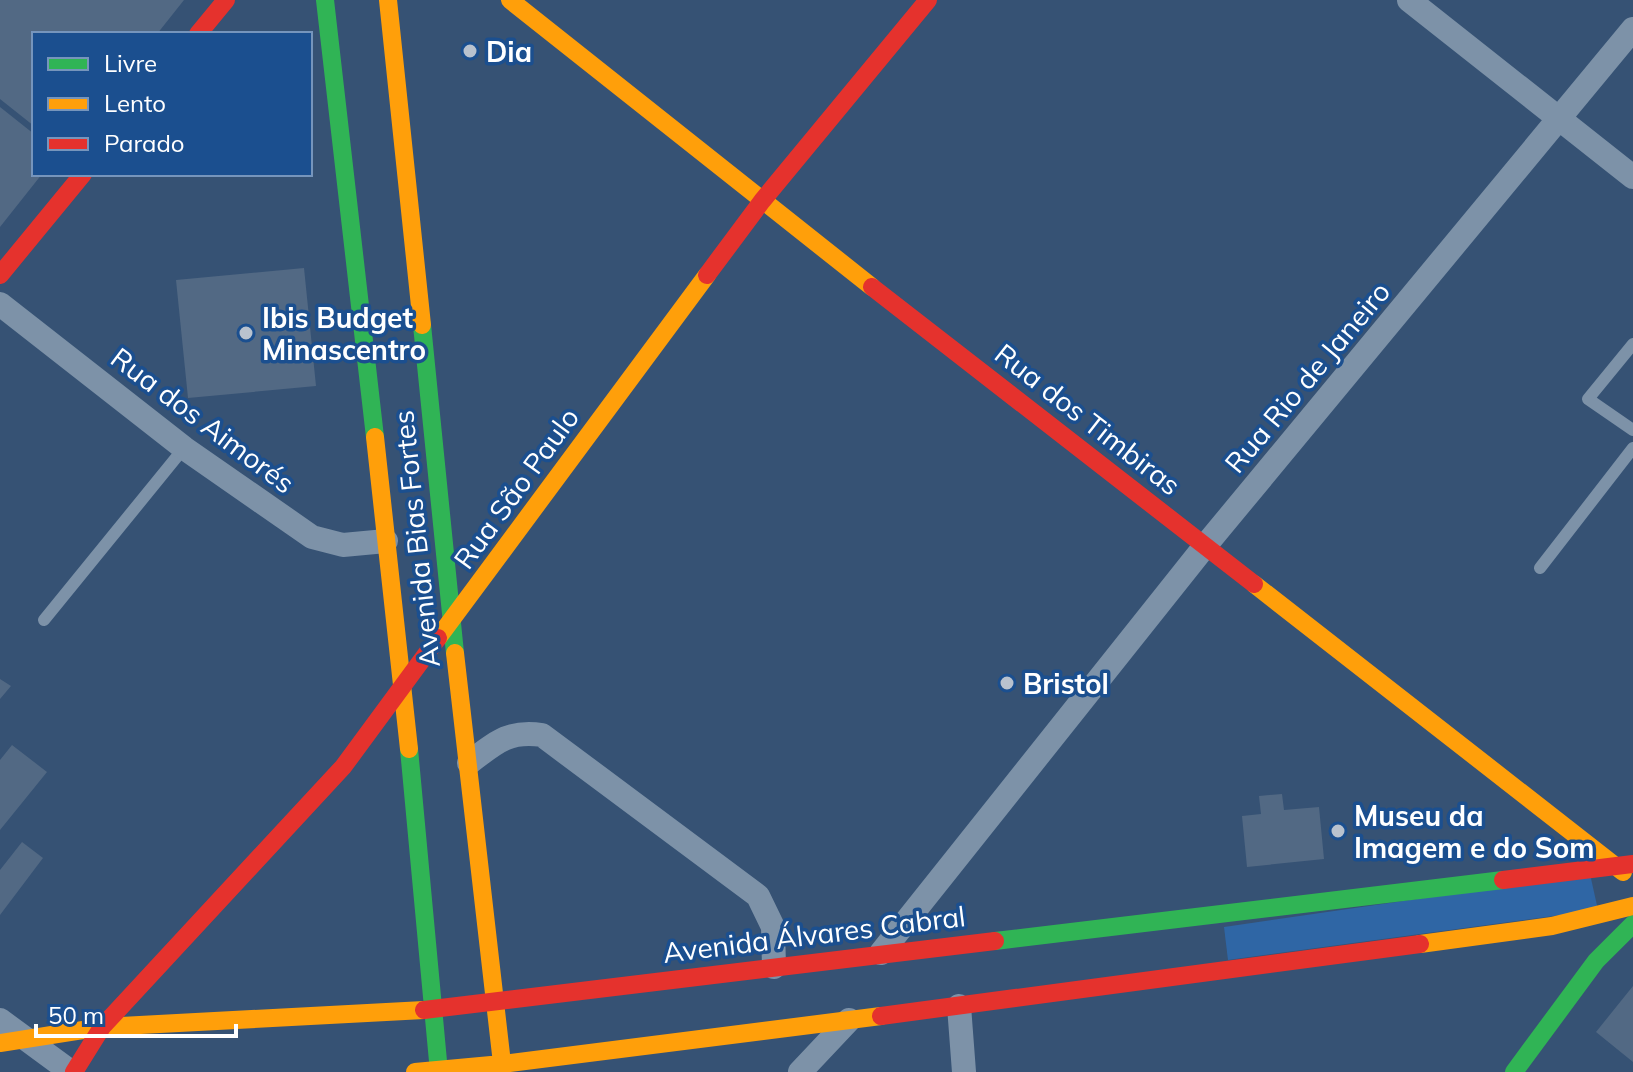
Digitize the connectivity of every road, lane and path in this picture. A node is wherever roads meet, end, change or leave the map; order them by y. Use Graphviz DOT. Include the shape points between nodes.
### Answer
graph roads {
  1 [pos="226,0"];
  2 [pos="325,0"];
  3 [pos="388,0"];
  4 [pos="510,0"];
  5 [pos="928,0"];
  6 [pos="1409,0"];
  7 [pos="1633,29"];
  8 [pos="200,32"];
  9 [pos="1560,118"];
  10 [pos="81,176"];
  11 [pos="1633,177"];
  12 [pos="762,201"];
  13 [pos="0,275"];
  14 [pos="0,304"];
  15 [pos="1633,344"];
  16 [pos="1633,430"];
  17 [pos="184,448"];
  18 [pos="1633,448"];
  19 [pos="386,541"];
  20 [pos="1205,546"];
  21 [pos="1540,568"];
  22 [pos="44,620"];
  23 [pos="452,621"];
  24 [pos="403,686"];
  25 [pos="374,762"];
  26 [pos="469,763"];
  27 [pos="343,767"];
  28 [pos="394,771"];
  29 [pos="412,790"];
  30 [pos="1624,864"];
  31 [pos="1633,880"];
  32 [pos="1633,906"];
  33 [pos="1633,924"];
  34 [pos="881,953"];
  35 [pos="774,967"];
  36 [pos="496,1002"];
  37 [pos="959,1006"];
  38 [pos="434,1009"];
  39 [pos="0,1020"];
  40 [pos="849,1020"];
  41 [pos="102,1027"];
  42 [pos="25,1040"];
  43 [pos="0,1043"];
  44 [pos="503,1068"];
  45 [pos="439,1071"];
  46 [pos="72,1072"];
  47 [pos="415,1072"];
  48 [pos="800,1072"];
  49 [pos="964,1072"];
  50 [pos="1514,1072"];
  1 -- 8 [label="street"];
  2 -- 19 [label="street, Avenida Bias Fortes"];
  3 -- 23 [label="street, Avenida Bias Fortes"];
  4 -- 12 [label="street, Rua dos Timbiras"];
  5 -- 12 [label="street, Rua São Paulo"];
  6 -- 9 [label="street"];
  7 -- 9 [label="street, Rua Rio de Janeiro"];
  9 -- 11 [label="street"];
  9 -- 20 [label="street, Rua Rio de Janeiro"];
  10 -- 13 [label="street"];
  12 -- 20 [label="street, Rua dos Timbiras"];
  12 -- 23 [label="street, Rua São Paulo"];
  14 -- 17 [label="street, Rua dos Aimorés"];
  15 -- 16 [label="lane" via="1588,399"];
  17 -- 19 [label="street, Rua dos Aimorés" via="312,537 343,545"];
  17 -- 22 [label="lane"];
  18 -- 21 [label="lane"];
  19 -- 24 [label="street, Avenida Bias Fortes"];
  20 -- 30 [label="street, Rua dos Timbiras"];
  20 -- 34 [label="street, Rua Rio de Janeiro"];
  23 -- 24 [label="street, Rua São Paulo"];
  23 -- 26 [label="street, Avenida Bias Fortes"];
  24 -- 27 [label="street, Rua São Paulo"];
  24 -- 29 [label="street, Avenida Bias Fortes"];
  25 -- 27 [label="street"];
  26 -- 35 [label="street" via="510,735 542,735 758,896 773,927"];
  26 -- 36 [label="street, Avenida Bias Fortes"];
  27 -- 41 [label="street, Rua São Paulo"];
  28 -- 29 [label="street"];
  29 -- 38 [label="street, Avenida Bias Fortes"];
  30 -- 31 [label="street, Rua dos Timbiras"];
  30 -- 34 [label="street, Avenida Álvares Cabral"];
  32 -- 37 [label="street" via="1552,926"];
  33 -- 50 [label="street" via="1596,961"];
  34 -- 35 [label="street, Avenida Álvares Cabral"];
  35 -- 36 [label="street, Avenida Álvares Cabral"];
  36 -- 38 [label="street, Avenida Álvares Cabral"];
  36 -- 44 [label="street, Avenida Bias Fortes"];
  37 -- 40 [label="street"];
  37 -- 49 [label="street"];
  38 -- 41 [label="street, Avenida Álvares Cabral"];
  38 -- 45 [label="street, Avenida Bias Fortes"];
  39 -- 42 [label="street"];
  40 -- 44 [label="street"];
  40 -- 48 [label="street"];
  41 -- 42 [label="street, Avenida Álvares Cabral"];
  41 -- 46 [label="street, Rua São Paulo"];
  42 -- 43 [label="street, Avenida Álvares Cabral"];
  42 -- 46 [label="street"];
  44 -- 45 [label="street"];
  45 -- 47 [label="street"];
}
